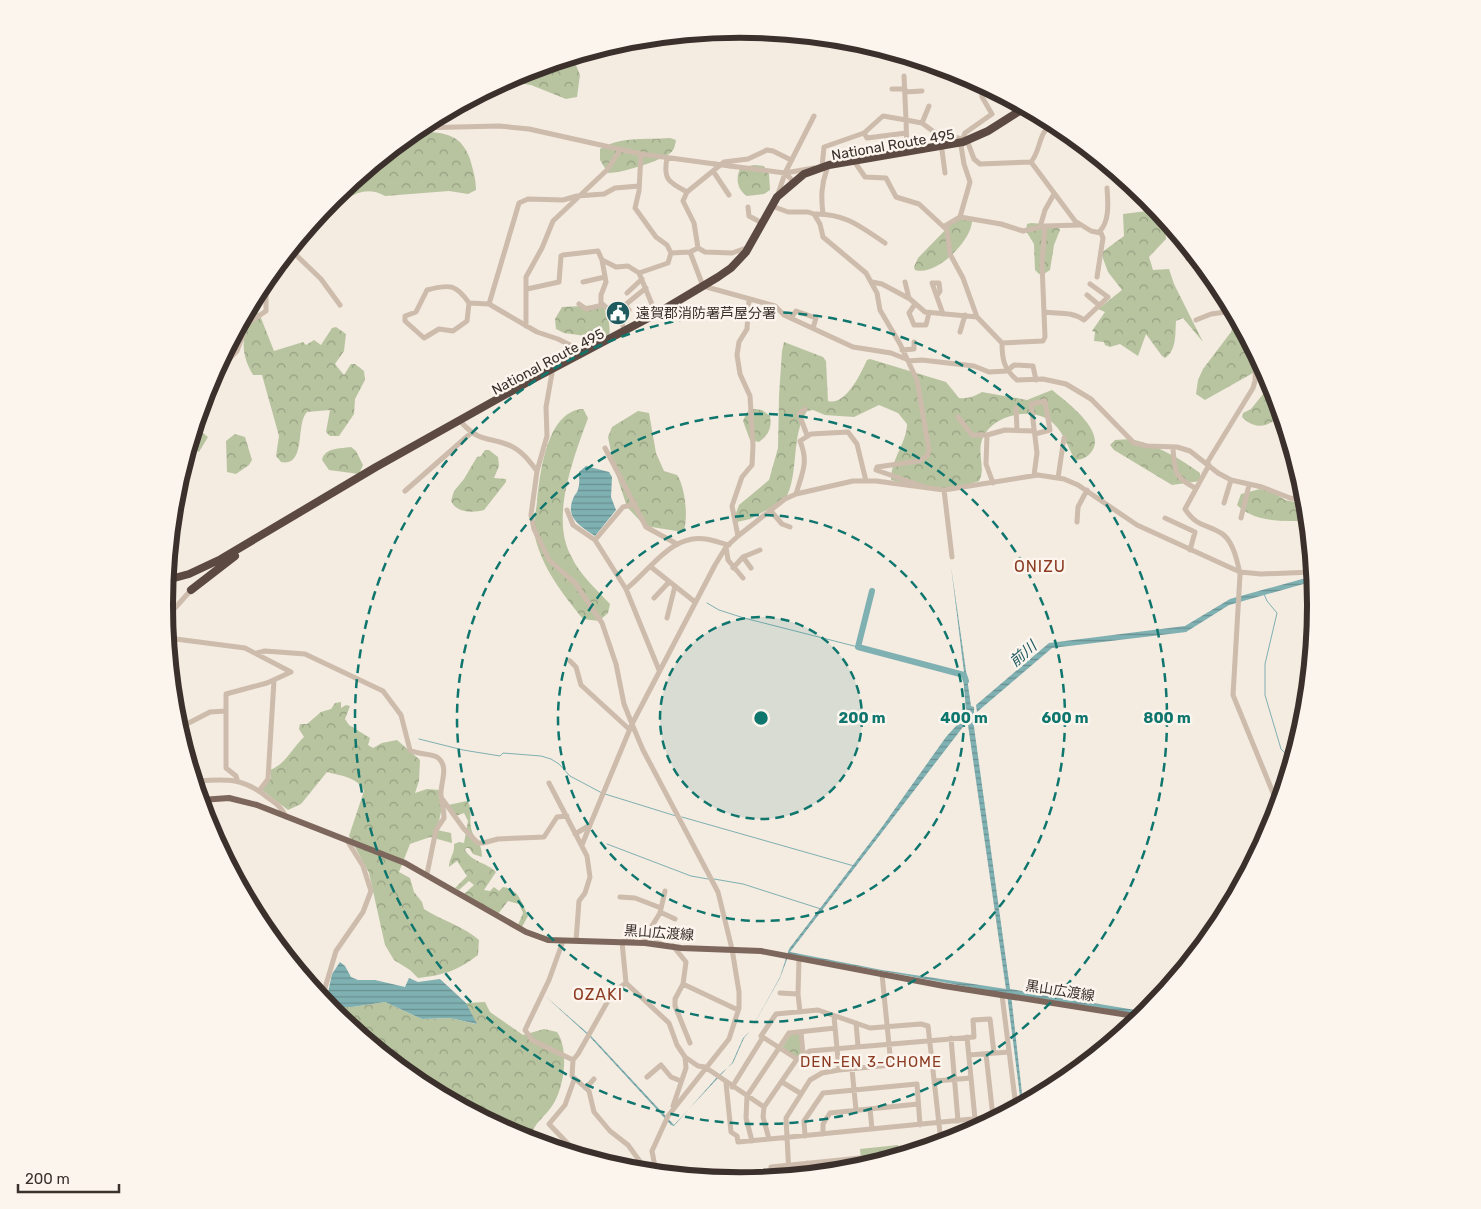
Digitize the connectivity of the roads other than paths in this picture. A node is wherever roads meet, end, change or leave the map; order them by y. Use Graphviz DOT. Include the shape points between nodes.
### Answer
graph roads {
  1 [pos="904,76"];
  2 [pos="892,89"];
  3 [pos="905,90"];
  4 [pos="922,91"];
  5 [pos="982,92"];
  6 [pos="929,106"];
  7 [pos="1020,111"];
  8 [pos="1024,113"];
  9 [pos="814,116"];
  10 [pos="906,120"];
  11 [pos="922,124"];
  12 [pos="434,128"];
  13 [pos="1049,128"];
  14 [pos="864,133"];
  15 [pos="906,133"];
  16 [pos="963,142"];
  17 [pos="620,150"];
  18 [pos="942,150"];
  19 [pos="907,152"];
  20 [pos="641,154"];
  21 [pos="667,158"];
  22 [pos="791,160"];
  23 [pos="1031,162"];
  24 [pos="855,163"];
  25 [pos="825,168"];
  26 [pos="713,171"];
  27 [pos="785,173"];
  28 [pos="945,173"];
  29 [pos="793,181"];
  30 [pos="639,186"];
  31 [pos="1106,188"];
  32 [pos="687,192"];
  33 [pos="1054,194"];
  34 [pos="729,195"];
  35 [pos="580,196"];
  36 [pos="777,198"];
  37 [pos="773,206"];
  38 [pos="748,207"];
  39 [pos="814,214"];
  40 [pos="823,214"];
  41 [pos="960,216"];
  42 [pos="762,222"];
  43 [pos="1080,225"];
  44 [pos="945,226"];
  45 [pos="1042,227"];
  46 [pos="1100,232"];
  47 [pos="885,243"];
  48 [pos="749,247"];
  49 [pos="698,248"];
  50 [pos="690,252"];
  51 [pos="671,253"];
  52 [pos="295,254"];
  53 [pos="602,260"];
  54 [pos="639,273"];
  55 [pos="605,277"];
  56 [pos="1097,277"];
  57 [pos="642,279"];
  58 [pos="583,282"];
  59 [pos="872,282"];
  60 [pos="905,282"];
  61 [pos="1090,284"];
  62 [pos="707,286"];
  63 [pos="646,288"];
  64 [pos="527,289"];
  65 [pos="628,293"];
  66 [pos="266,294"];
  67 [pos="938,294"];
  68 [pos="1087,294"];
  69 [pos="909,298"];
  70 [pos="749,299"];
  71 [pos="469,303"];
  72 [pos="490,304"];
  73 [pos="578,304"];
  74 [pos="915,304"];
  75 [pos="340,305"];
  76 [pos="603,305"];
  77 [pos="1099,305"];
  78 [pos="1044,312"];
  79 [pos="1226,312"];
  80 [pos="929,313"];
  81 [pos="656,314"];
  82 [pos="943,314"];
  83 [pos="965,315"];
  84 [pos="977,317"];
  85 [pos="619,318"];
  86 [pos="791,318"];
  87 [pos="1196,320"];
  88 [pos="248,324"];
  89 [pos="526,326"];
  90 [pos="246,327"];
  91 [pos="813,328"];
  92 [pos="626,330"];
  93 [pos="960,332"];
  94 [pos="914,342"];
  95 [pos="1002,343"];
  96 [pos="902,350"];
  97 [pos="584,352"];
  98 [pos="230,358"];
  99 [pos="907,360"];
  100 [pos="1256,370"];
  101 [pos="1007,371"];
  102 [pos="552,373"];
  103 [pos="1036,380"];
  104 [pos="1016,408"];
  105 [pos="805,409"];
  106 [pos="958,417"];
  107 [pos="462,422"];
  108 [pos="1017,430"];
  109 [pos="471,433"];
  110 [pos="1035,433"];
  111 [pos="807,435"];
  112 [pos="987,435"];
  113 [pos="1064,438"];
  114 [pos="606,448"];
  115 [pos="1173,449"];
  116 [pos="1208,464"];
  117 [pos="537,471"];
  118 [pos="1034,475"];
  119 [pos="1058,478"];
  120 [pos="1231,480"];
  121 [pos="866,481"];
  122 [pos="993,483"];
  123 [pos="348,484"];
  124 [pos="1249,485"];
  125 [pos="1195,488"];
  126 [pos="933,490"];
  127 [pos="944,490"];
  128 [pos="1087,490"];
  129 [pos="405,491"];
  130 [pos="796,494"];
  131 [pos="1298,499"];
  132 [pos="1224,503"];
  133 [pos="634,504"];
  134 [pos="567,510"];
  135 [pos="770,510"];
  136 [pos="1166,518"];
  137 [pos="1241,518"];
  138 [pos="1077,522"];
  139 [pos="790,527"];
  140 [pos="738,536"];
  141 [pos="255,539"];
  142 [pos="595,540"];
  143 [pos="677,544"];
  144 [pos="728,546"];
  145 [pos="760,550"];
  146 [pos="1190,550"];
  147 [pos="743,557"];
  148 [pos="952,557"];
  149 [pos="208,566"];
  150 [pos="651,567"];
  151 [pos="733,568"];
  152 [pos="751,568"];
  153 [pos="1240,572"];
  154 [pos="1306,572"];
  155 [pos="189,574"];
  156 [pos="174,578"];
  157 [pos="743,578"];
  158 [pos="199,581"];
  159 [pos="669,582"];
  160 [pos="675,586"];
  161 [pos="626,589"];
  162 [pos="191,590"];
  163 [pos="654,598"];
  164 [pos="695,602"];
  165 [pos="173,610"];
  166 [pos="667,618"];
  167 [pos="175,639"];
  168 [pos="257,653"];
  169 [pos="570,661"];
  170 [pos="659,670"];
  171 [pos="274,680"];
  172 [pos="226,711"];
  173 [pos="186,724"];
  174 [pos="630,726"];
  175 [pos="237,779"];
  176 [pos="202,781"];
  177 [pos="549,783"];
  178 [pos="259,790"];
  179 [pos="1274,795"];
  180 [pos="209,800"];
  181 [pos="442,800"];
  182 [pos="566,816"];
  183 [pos="286,817"];
  184 [pos="590,825"];
  185 [pos="575,834"];
  186 [pos="348,842"];
  187 [pos="582,845"];
  188 [pos="427,874"];
  189 [pos="665,891"];
  190 [pos="620,897"];
  191 [pos="660,910"];
  192 [pos="675,919"];
  193 [pos="645,937"];
  194 [pos="562,941"];
  195 [pos="576,941"];
  196 [pos="622,942"];
  197 [pos="664,945"];
  198 [pos="672,946"];
  199 [pos="732,949"];
  200 [pos="799,958"];
  201 [pos="882,974"];
  202 [pos="626,982"];
  203 [pos="683,984"];
  204 [pos="325,989"];
  205 [pos="780,992"];
  206 [pos="798,994"];
  207 [pos="1002,995"];
  208 [pos="738,1010"];
  209 [pos="800,1012"];
  210 [pos="1130,1015"];
  211 [pos="834,1016"];
  212 [pos="856,1023"];
  213 [pos="888,1026"];
  214 [pos="836,1028"];
  215 [pos="801,1032"];
  216 [pos="763,1037"];
  217 [pos="968,1037"];
  218 [pos="951,1038"];
  219 [pos="931,1039"];
  220 [pos="690,1043"];
  221 [pos="890,1043"];
  222 [pos="858,1046"];
  223 [pos="780,1048"];
  224 [pos="837,1048"];
  225 [pos="1009,1052"];
  226 [pos="803,1053"];
  227 [pos="994,1053"];
  228 [pos="986,1054"];
  229 [pos="969,1055"];
  230 [pos="685,1057"];
  231 [pos="797,1059"];
  232 [pos="573,1060"];
  233 [pos="933,1061"];
  234 [pos="891,1065"];
  235 [pos="852,1068"];
  236 [pos="706,1069"];
  237 [pos="840,1070"];
  238 [pos="648,1078"];
  239 [pos="971,1078"];
  240 [pos="955,1079"];
  241 [pos="574,1080"];
  242 [pos="594,1080"];
  243 [pos="681,1081"];
  244 [pos="935,1081"];
  245 [pos="782,1082"];
  246 [pos="726,1083"];
  247 [pos="732,1087"];
  248 [pos="586,1088"];
  249 [pos="854,1090"];
  250 [pos="800,1093"];
  251 [pos="747,1096"];
  252 [pos="1015,1101"];
  253 [pos="918,1104"];
  254 [pos="764,1107"];
  255 [pos="672,1109"];
  256 [pos="870,1109"];
  257 [pos="856,1110"];
  258 [pos="992,1112"];
  259 [pos="975,1119"];
  260 [pos="978,1119"];
  261 [pos="958,1121"];
  262 [pos="939,1123"];
  263 [pos="920,1125"];
  264 [pos="872,1129"];
  265 [pos="823,1134"];
  266 [pos="940,1134"];
  267 [pos="805,1136"];
  268 [pos="786,1138"];
  269 [pos="769,1139"];
  270 [pos="752,1141"];
  271 [pos="568,1144"];
  272 [pos="652,1151"];
  273 [pos="860,1159"];
  274 [pos="842,1160"];
  275 [pos="824,1162"];
  276 [pos="642,1163"];
  277 [pos="807,1163"];
  278 [pos="643,1164"];
  279 [pos="655,1165"];
  280 [pos="788,1165"];
  281 [pos="824,1165"];
  282 [pos="807,1168"];
  283 [pos="789,1169"];
  284 [pos="771,1170"];
  1 -- 3 [label="street"];
  2 -- 3 [label="street"];
  3 -- 4 [label="street"];
  3 -- 10 [label="street"];
  5 -- 16 [label="street" via="992,114 965,133"];
  6 -- 11 [label="street"];
  7 -- 16 [label="highway, National Route 495"];
  8 -- 16 [label="highway, National Route 495" via="999,129"];
  9 -- 22 [label="street"];
  10 -- 11 [label="street"];
  10 -- 14 [label="street" via="883,116"];
  10 -- 15 [label="street"];
  11 -- 16 [label="street" via="934,132"];
  12 -- 17 [label="street" via="521,128"];
  13 -- 23 [label="street" via="1042,134"];
  14 -- 15 [label="street" via="867,138"];
  14 -- 25 [label="street" via="824,147"];
  15 -- 19 [label="street"];
  16 -- 18 [label="highway, National Route 495"];
  16 -- 19 [label="highway, National Route 495"];
  16 -- 23 [label="street" via="980,164"];
  16 -- 41 [label="street" via="964,164 970,182"];
  17 -- 20 [label="street"];
  17 -- 35 [label="street" via="607,170"];
  18 -- 24 [label="highway, National Route 495"];
  18 -- 28 [label="street"];
  19 -- 24 [label="highway, National Route 495"];
  20 -- 21 [label="street"];
  20 -- 30 [label="street"];
  21 -- 27 [label="street, bridge"];
  21 -- 32 [label="street" via="664,172 669,181"];
  22 -- 26 [label="street" via="767,150 748,159 724,162"];
  22 -- 27 [label="street"];
  23 -- 33 [label="street"];
  24 -- 25 [label="highway, National Route 495"];
  24 -- 44 [label="street" via="865,177 886,178 896,197 919,204"];
  25 -- 27 [label="street"];
  25 -- 29 [label="highway, National Route 495"];
  25 -- 37 [label="highway, National Route 495" via="797,182"];
  25 -- 40 [label="street"];
  26 -- 32 [label="street"];
  26 -- 34 [label="street"];
  27 -- 29 [label="street"];
  27 -- 36 [label="street"];
  29 -- 36 [label="highway, National Route 495"];
  30 -- 35 [label="street"];
  30 -- 51 [label="street" via="635,210 656,237 666,243"];
  31 -- 46 [label="street" via="1109,209"];
  32 -- 49 [label="street" via="683,201 694,224"];
  33 -- 43 [label="street"];
  33 -- 45 [label="street" via="1043,214"];
  35 -- 64 [label="street" via="553,221 526,276"];
  35 -- 72 [label="street" via="563,200 528,199 519,203"];
  36 -- 37 [label="highway, National Route 495"];
  37 -- 39 [label="street" via="790,212"];
  37 -- 42 [label="highway, National Route 495"];
  37 -- 62 [label="highway, National Route 495" via="748,256 738,268"];
  38 -- 42 [label="street" via="750,216"];
  39 -- 40 [label="street"];
  39 -- 59 [label="street" via="823,237 862,268"];
  40 -- 47 [label="street" via="850,219"];
  41 -- 44 [label="street"];
  41 -- 45 [label="street" via="1023,231"];
  42 -- 48 [label="highway, National Route 495"];
  43 -- 45 [label="street"];
  43 -- 46 [label="street"];
  44 -- 84 [label="street" via="949,234 950,254"];
  45 -- 78 [label="street"];
  46 -- 56 [label="street" via="1103,238"];
  48 -- 49 [label="street" via="732,253 705,252"];
  48 -- 62 [label="highway, National Route 495"];
  49 -- 50 [label="street"];
  50 -- 51 [label="street"];
  50 -- 62 [label="street"];
  51 -- 54 [label="street" via="668,263"];
  52 -- 75 [label="street" via="321,279"];
  53 -- 54 [label="street" via="616,267 628,266"];
  53 -- 55 [label="street"];
  53 -- 64 [label="street" via="598,251 564,254 561,256 559,282"];
  54 -- 57 [label="street"];
  55 -- 58 [label="street"];
  55 -- 76 [label="street" via="600,298"];
  57 -- 63 [label="street"];
  57 -- 65 [label="street"];
  59 -- 69 [label="street"];
  59 -- 96 [label="street" via="880,310"];
  60 -- 69 [label="street"];
  61 -- 77 [label="street" via="1108,297"];
  62 -- 70 [label="street"];
  62 -- 81 [label="highway, National Route 495"];
  62 -- 102 [label="highway, National Route 495"];
  63 -- 81 [label="street"];
  63 -- 85 [label="street" via="625,305 628,310"];
  64 -- 89 [label="street"];
  66 -- 88 [label="street" via="266,311"];
  67 -- 82 [label="street"];
  68 -- 77 [label="street"];
  69 -- 74 [label="street"];
  70 -- 86 [label="street" via="775,306"];
  70 -- 140 [label="street" via="747,329 739,342 737,355 740,374 750,396 753,446 752,465 742,477 732,506"];
  71 -- 71 [label="street" via="461,290 454,287 427,290 416,312 405,316 405,320 424,338 439,329 453,331 466,320"];
  71 -- 72 [label="street"];
  72 -- 89 [label="street"];
  73 -- 76 [label="street" via="586,309"];
  74 -- 80 [label="street"];
  74 -- 80 [label="street" via="910,313 914,325 926,325"];
  76 -- 85 [label="street"];
  77 -- 78 [label="street" via="1084,320 1066,313"];
  78 -- 95 [label="street" via="1043,341"];
  79 -- 87 [label="street"];
  80 -- 82 [label="street"];
  81 -- 92 [label="highway, National Route 495"];
  82 -- 83 [label="street"];
  83 -- 84 [label="street"];
  83 -- 93 [label="street"];
  84 -- 95 [label="street"];
  85 -- 92 [label="street"];
  86 -- 91 [label="street"];
  86 -- 91 [label="street" via="796,311 816,318"];
  89 -- 97 [label="street"];
  90 -- 98 [label="street" via="237,351"];
  91 -- 99 [label="street" via="853,347 891,353"];
  92 -- 97 [label="highway, National Route 495"];
  94 -- 96 [label="street" via="914,348"];
  95 -- 101 [label="street" via="1002,363"];
  96 -- 99 [label="street"];
  97 -- 123 [label="highway, National Route 495"];
  99 -- 101 [label="street" via="974,366 989,372"];
  99 -- 126 [label="street" via="917,380 928,453 919,461 877,467 876,470"];
  100 -- 116 [label="street" via="1253,388"];
  101 -- 103 [label="street" via="1017,380"];
  101 -- 103 [label="street" via="1014,365 1033,366"];
  102 -- 107 [label="highway, National Route 495"];
  102 -- 117 [label="street" via="546,407 547,436"];
  103 -- 115 [label="street" via="1055,380 1075,388 1110,416 1134,442"];
  104 -- 108 [label="street"];
  105 -- 111 [label="street" via="799,414"];
  106 -- 112 [label="street" via="972,435"];
  107 -- 109 [label="street"];
  107 -- 123 [label="highway, National Route 495"];
  108 -- 110 [label="street"];
  108 -- 112 [label="street"];
  109 -- 117 [label="street" via="516,449"];
  109 -- 129 [label="street"];
  110 -- 110 [label="street" via="1031,404 1045,401 1050,430"];
  110 -- 118 [label="street"];
  111 -- 121 [label="street" via="848,432 857,444"];
  111 -- 130 [label="street" via="800,441 806,458"];
  112 -- 122 [label="street" via="986,464"];
  113 -- 119 [label="street"];
  114 -- 133 [label="street"];
  115 -- 116 [label="street" via="1190,451"];
  115 -- 125 [label="street" via="1176,473 1181,481"];
  116 -- 120 [label="street"];
  116 -- 125 [label="street"];
  117 -- 174 [label="street" via="531,515 534,529 549,560 576,582 602,623"];
  118 -- 119 [label="street"];
  118 -- 122 [label="street"];
  119 -- 128 [label="street"];
  120 -- 124 [label="street"];
  120 -- 132 [label="street"];
  121 -- 126 [label="street"];
  121 -- 130 [label="street"];
  122 -- 127 [label="street"];
  123 -- 141 [label="highway, National Route 495"];
  124 -- 131 [label="street"];
  124 -- 137 [label="street"];
  125 -- 153 [label="street" via="1185,510 1198,524 1226,537 1238,558"];
  126 -- 127 [label="street"];
  127 -- 148 [label="street"];
  128 -- 138 [label="street" via="1078,507"];
  128 -- 146 [label="street" via="1137,525"];
  130 -- 135 [label="street"];
  133 -- 142 [label="street" via="623,507"];
  133 -- 143 [label="street" via="646,526"];
  134 -- 142 [label="street" via="573,525"];
  135 -- 139 [label="street" via="782,524"];
  135 -- 140 [label="street"];
  136 -- 146 [label="street" via="1195,532"];
  140 -- 144 [label="street"];
  141 -- 149 [label="highway, National Route 495"];
  141 -- 162 [label="highway"];
  142 -- 161 [label="street"];
  143 -- 144 [label="street" via="687,539 705,538"];
  143 -- 150 [label="street"];
  144 -- 151 [label="street"];
  144 -- 164 [label="street"];
  145 -- 147 [label="street"];
  146 -- 153 [label="street"];
  147 -- 151 [label="street"];
  147 -- 152 [label="street"];
  149 -- 155 [label="highway, National Route 495"];
  149 -- 158 [label="street"];
  150 -- 159 [label="street"];
  150 -- 161 [label="street"];
  151 -- 157 [label="street"];
  153 -- 154 [label="street"];
  153 -- 179 [label="street" via="1233,695"];
  155 -- 156 [label="highway, National Route 495"];
  155 -- 158 [label="highway" via="200,575"];
  158 -- 162 [label="street"];
  159 -- 160 [label="street"];
  159 -- 163 [label="street"];
  160 -- 164 [label="street"];
  160 -- 166 [label="street"];
  161 -- 170 [label="street"];
  162 -- 165 [label="street"];
  164 -- 170 [label="street"];
  167 -- 168 [label="street" via="245,648"];
  168 -- 171 [label="street" via="291,672"];
  168 -- 181 [label="street" via="305,654 383,691 401,715 410,750 434,756 440,761 444,769"];
  169 -- 174 [label="street" via="576,667 581,685"];
  170 -- 174 [label="street"];
  171 -- 172 [label="street" via="226,694"];
  171 -- 178 [label="street" via="268,779"];
  172 -- 173 [label="street" via="210,712"];
  172 -- 175 [label="street" via="226,768"];
  174 -- 184 [label="street"];
  174 -- 199 [label="street" via="718,892"];
  175 -- 176 [label="street"];
  175 -- 178 [label="street"];
  177 -- 182 [label="street"];
  178 -- 183 [label="street" via="283,809"];
  180 -- 183 [label="main road, 黒山広渡線" via="238,800"];
  181 -- 182 [label="street" via="473,840 483,843 494,839 544,837 557,817"];
  181 -- 188 [label="street" via="444,818 436,830"];
  182 -- 185 [label="street"];
  183 -- 186 [label="main road, 黒山広渡線"];
  184 -- 185 [label="street"];
  184 -- 187 [label="street"];
  185 -- 187 [label="street"];
  186 -- 188 [label="main road, 黒山広渡線"];
  186 -- 204 [label="street" via="363,866 372,891 363,912 336,951"];
  187 -- 195 [label="street" via="590,877 579,901"];
  188 -- 194 [label="main road, 黒山広渡線" via="526,932"];
  189 -- 191 [label="street"];
  190 -- 191 [label="street" via="635,898"];
  191 -- 192 [label="street"];
  191 -- 193 [label="street"];
  193 -- 196 [label="street" via="632,937"];
  193 -- 197 [label="street"];
  194 -- 195 [label="main road, 黒山広渡線"];
  194 -- 232 [label="street" via="549,980 525,1030 532,1040"];
  195 -- 196 [label="main road, 黒山広渡線"];
  196 -- 197 [label="main road, 黒山広渡線"];
  196 -- 202 [label="street"];
  197 -- 198 [label="main road, 黒山広渡線"];
  198 -- 199 [label="main road, 黒山広渡線"];
  198 -- 203 [label="street" via="686,962"];
  199 -- 200 [label="main road, 黒山広渡線"];
  199 -- 208 [label="street" via="739,992"];
  200 -- 201 [label="main road, 黒山広渡線"];
  200 -- 206 [label="street"];
  201 -- 207 [label="main road, 黒山広渡線"];
  201 -- 213 [label="street"];
  202 -- 230 [label="street" via="669,1023"];
  202 -- 232 [label="street" via="613,992"];
  203 -- 208 [label="street"];
  203 -- 220 [label="street" via="675,1006"];
  205 -- 206 [label="street"];
  206 -- 209 [label="street"];
  207 -- 210 [label="main road, 黒山広渡線"];
  207 -- 225 [label="street"];
  208 -- 236 [label="street" via="729,1039"];
  209 -- 211 [label="street" via="818,1010"];
  209 -- 216 [label="street" via="774,1015"];
  211 -- 212 [label="street"];
  211 -- 214 [label="street"];
  212 -- 213 [label="street" via="868,1028"];
  212 -- 222 [label="street"];
  213 -- 219 [label="street" via="928,1026"];
  213 -- 221 [label="street"];
  214 -- 215 [label="street"];
  214 -- 224 [label="street"];
  215 -- 223 [label="street" via="789,1033"];
  215 -- 226 [label="street"];
  216 -- 223 [label="street"];
  216 -- 247 [label="street"];
  217 -- 218 [label="street"];
  217 -- 227 [label="street" via="974,1037 972,1020 990,1019"];
  217 -- 229 [label="street"];
  218 -- 219 [label="street"];
  218 -- 240 [label="street"];
  219 -- 221 [label="street"];
  219 -- 233 [label="street"];
  221 -- 222 [label="street"];
  221 -- 234 [label="street"];
  222 -- 224 [label="street"];
  223 -- 231 [label="street"];
  223 -- 251 [label="street"];
  224 -- 226 [label="street"];
  224 -- 237 [label="street"];
  225 -- 227 [label="street"];
  225 -- 252 [label="street"];
  226 -- 231 [label="street"];
  227 -- 228 [label="street"];
  228 -- 229 [label="street"];
  228 -- 258 [label="street"];
  229 -- 239 [label="street"];
  230 -- 236 [label="street"];
  230 -- 243 [label="street" via="686,1068"];
  231 -- 245 [label="street"];
  232 -- 241 [label="street"];
  233 -- 234 [label="street"];
  233 -- 244 [label="street"];
  234 -- 235 [label="street"];
  235 -- 237 [label="street"];
  235 -- 249 [label="street"];
  236 -- 246 [label="street"];
  236 -- 255 [label="street"];
  237 -- 250 [label="street" via="816,1075"];
  238 -- 243 [label="street" via="660,1065 671,1078"];
  239 -- 240 [label="street"];
  239 -- 259 [label="street"];
  240 -- 244 [label="street"];
  240 -- 261 [label="street"];
  241 -- 248 [label="street"];
  241 -- 271 [label="street" via="565,1104 549,1124"];
  242 -- 248 [label="street"];
  243 -- 255 [label="street"];
  244 -- 262 [label="street"];
  245 -- 250 [label="street"];
  245 -- 254 [label="street"];
  246 -- 247 [label="street"];
  246 -- 270 [label="street" via="731,1132 737,1136 738,1142"];
  247 -- 251 [label="street"];
  248 -- 276 [label="street" via="594,1112"];
  249 -- 253 [label="street" via="917,1084"];
  249 -- 257 [label="street"];
  249 -- 267 [label="street" via="823,1093 804,1121"];
  250 -- 268 [label="street" via="786,1118"];
  251 -- 254 [label="street"];
  251 -- 270 [label="street" via="746,1118"];
  253 -- 256 [label="street"];
  253 -- 263 [label="street"];
  254 -- 269 [label="street" via="763,1117"];
  255 -- 272 [label="street"];
  256 -- 257 [label="street"];
  256 -- 264 [label="street"];
  257 -- 265 [label="street" via="830,1113 823,1124"];
  259 -- 260 [label="street"];
  259 -- 261 [label="street"];
  261 -- 262 [label="street"];
  262 -- 263 [label="street"];
  262 -- 266 [label="street"];
  263 -- 264 [label="street"];
  264 -- 265 [label="street"];
  265 -- 267 [label="street"];
  267 -- 268 [label="street"];
  268 -- 269 [label="street"];
  268 -- 280 [label="street"];
  269 -- 270 [label="street"];
  272 -- 278 [label="street"];
  272 -- 279 [label="street"];
  273 -- 274 [label="street"];
  274 -- 275 [label="street"];
  275 -- 277 [label="street"];
  275 -- 281 [label="street"];
  277 -- 280 [label="street"];
  277 -- 282 [label="street"];
  280 -- 283 [label="street"];
  280 -- 284 [label="street" via="771,1167"];
}
